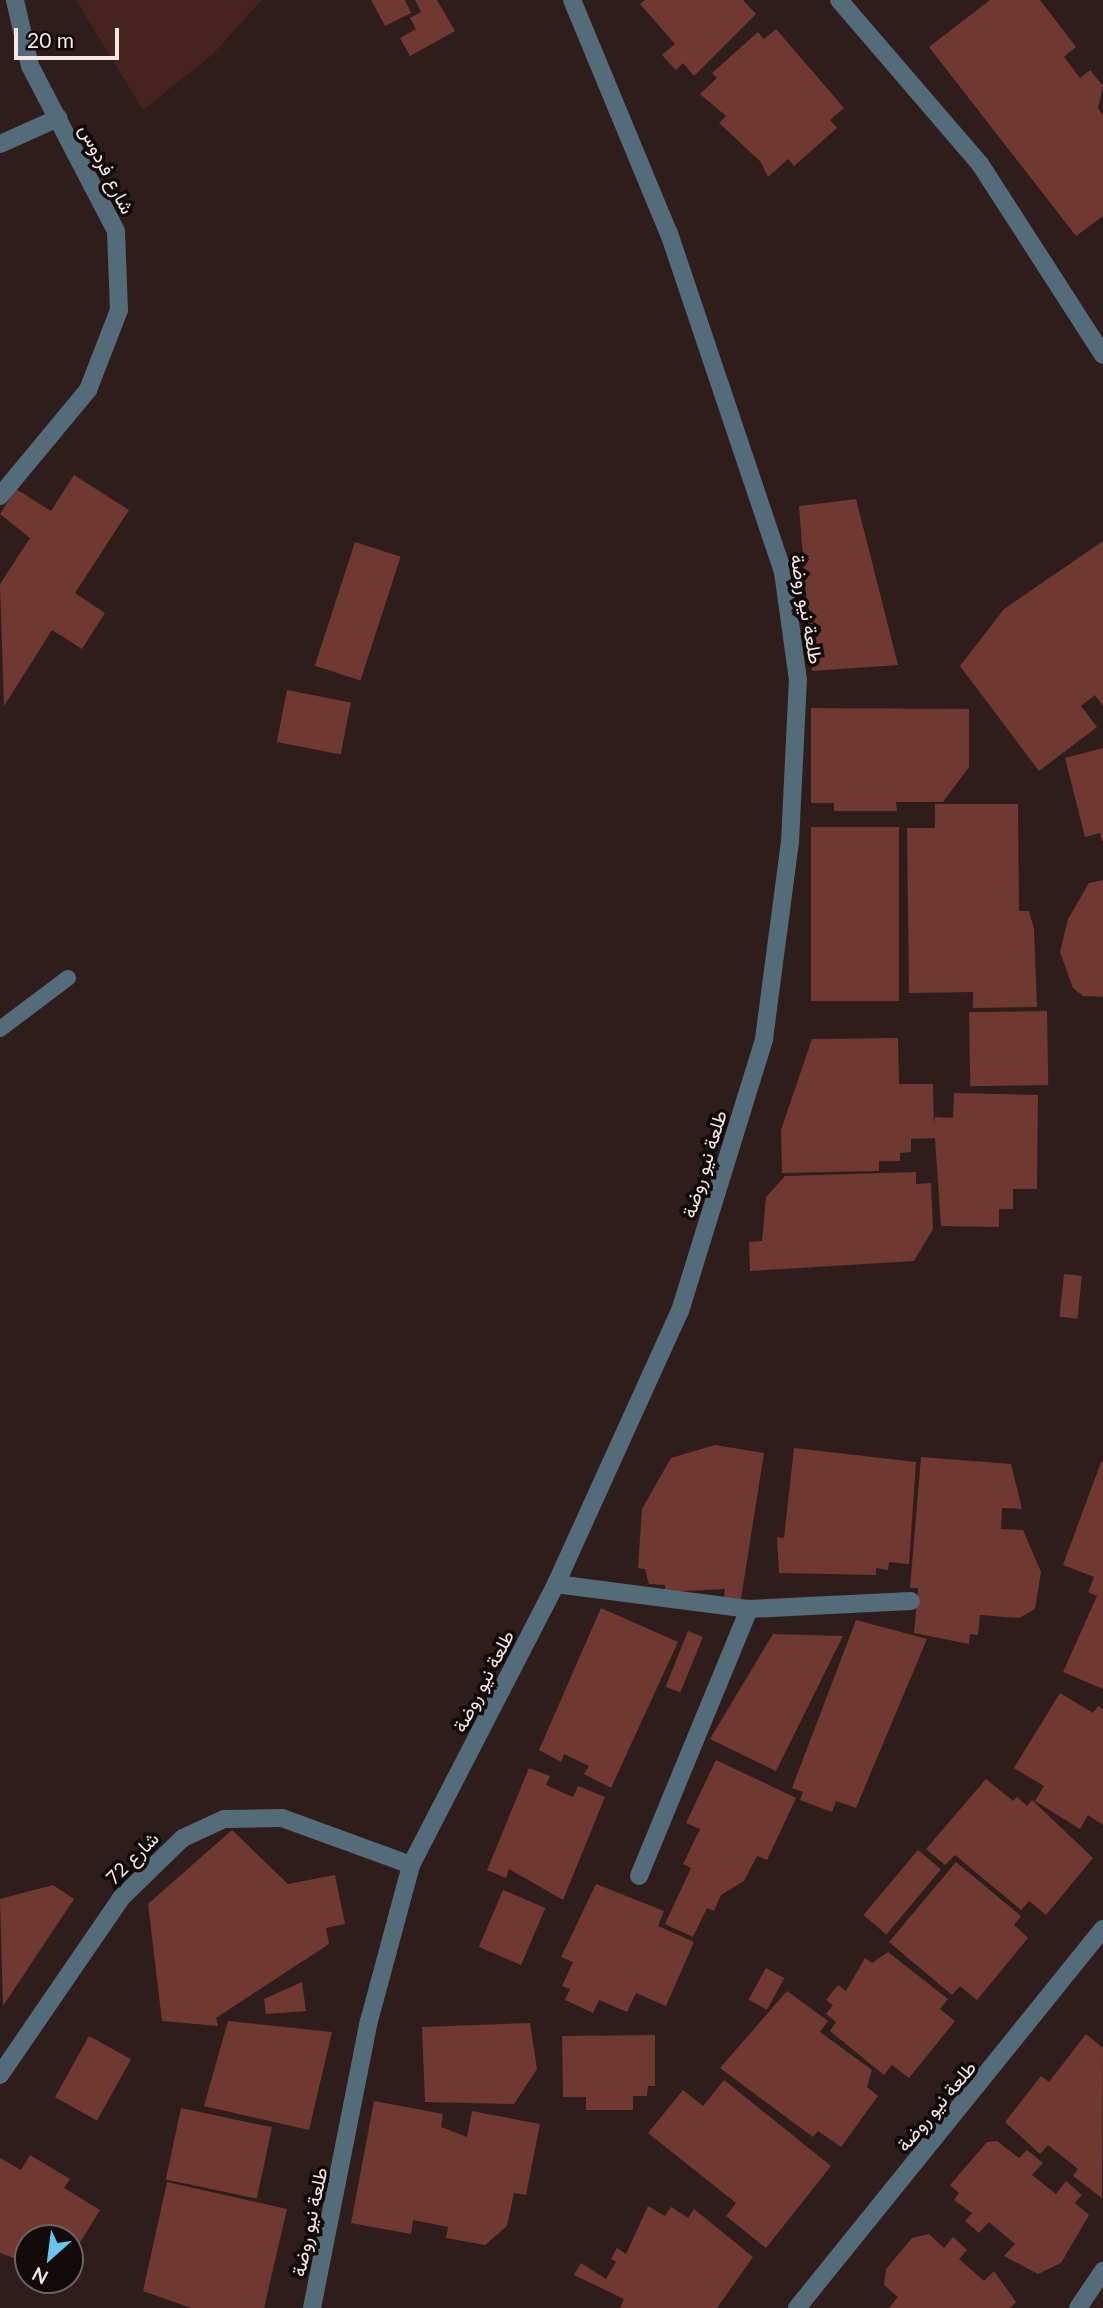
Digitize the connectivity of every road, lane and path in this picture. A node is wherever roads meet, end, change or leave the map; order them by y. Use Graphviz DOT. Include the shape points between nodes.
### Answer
graph roads {
  1 [pos="15,0"];
  2 [pos="572,0"];
  3 [pos="839,0"];
  4 [pos="58,118"];
  5 [pos="0,144"];
  6 [pos="1103,355"];
  7 [pos="0,496"];
  8 [pos="68,978"];
  9 [pos="0,1029"];
  10 [pos="556,1584"];
  11 [pos="911,1601"];
  12 [pos="749,1609"];
  13 [pos="411,1866"];
  14 [pos="639,1876"];
  15 [pos="1103,1929"];
  16 [pos="0,2075"];
  17 [pos="1103,2271"];
  18 [pos="312,2308"];
  19 [pos="797,2308"];
  20 [pos="1078,2308"];
  1 -- 4 [label="street, شارع فردوس" via="30,66"];
  2 -- 10 [label="street, طلعة نيو روضة" via="664,222 754,473 783,572 798,680 790,842 764,1039 680,1311"];
  3 -- 6 [label="street" via="980,163"];
  4 -- 5 [label="street"];
  4 -- 7 [label="street, شارع فردوس" via="116,231 119,310 88,390"];
  8 -- 9 [label="lane"];
  10 -- 12 [label="street"];
  10 -- 13 [label="street, طلعة نيو روضة"];
  11 -- 12 [label="street"];
  12 -- 14 [label="street"];
  13 -- 16 [label="street, شارع 72" via="282,1818 223,1819 183,1838 121,1898"];
  13 -- 18 [label="street, طلعة نيو روضة" via="369,2021"];
  15 -- 19 [label="street, طلعة نيو روضة"];
  17 -- 20 [label="street"];
}
